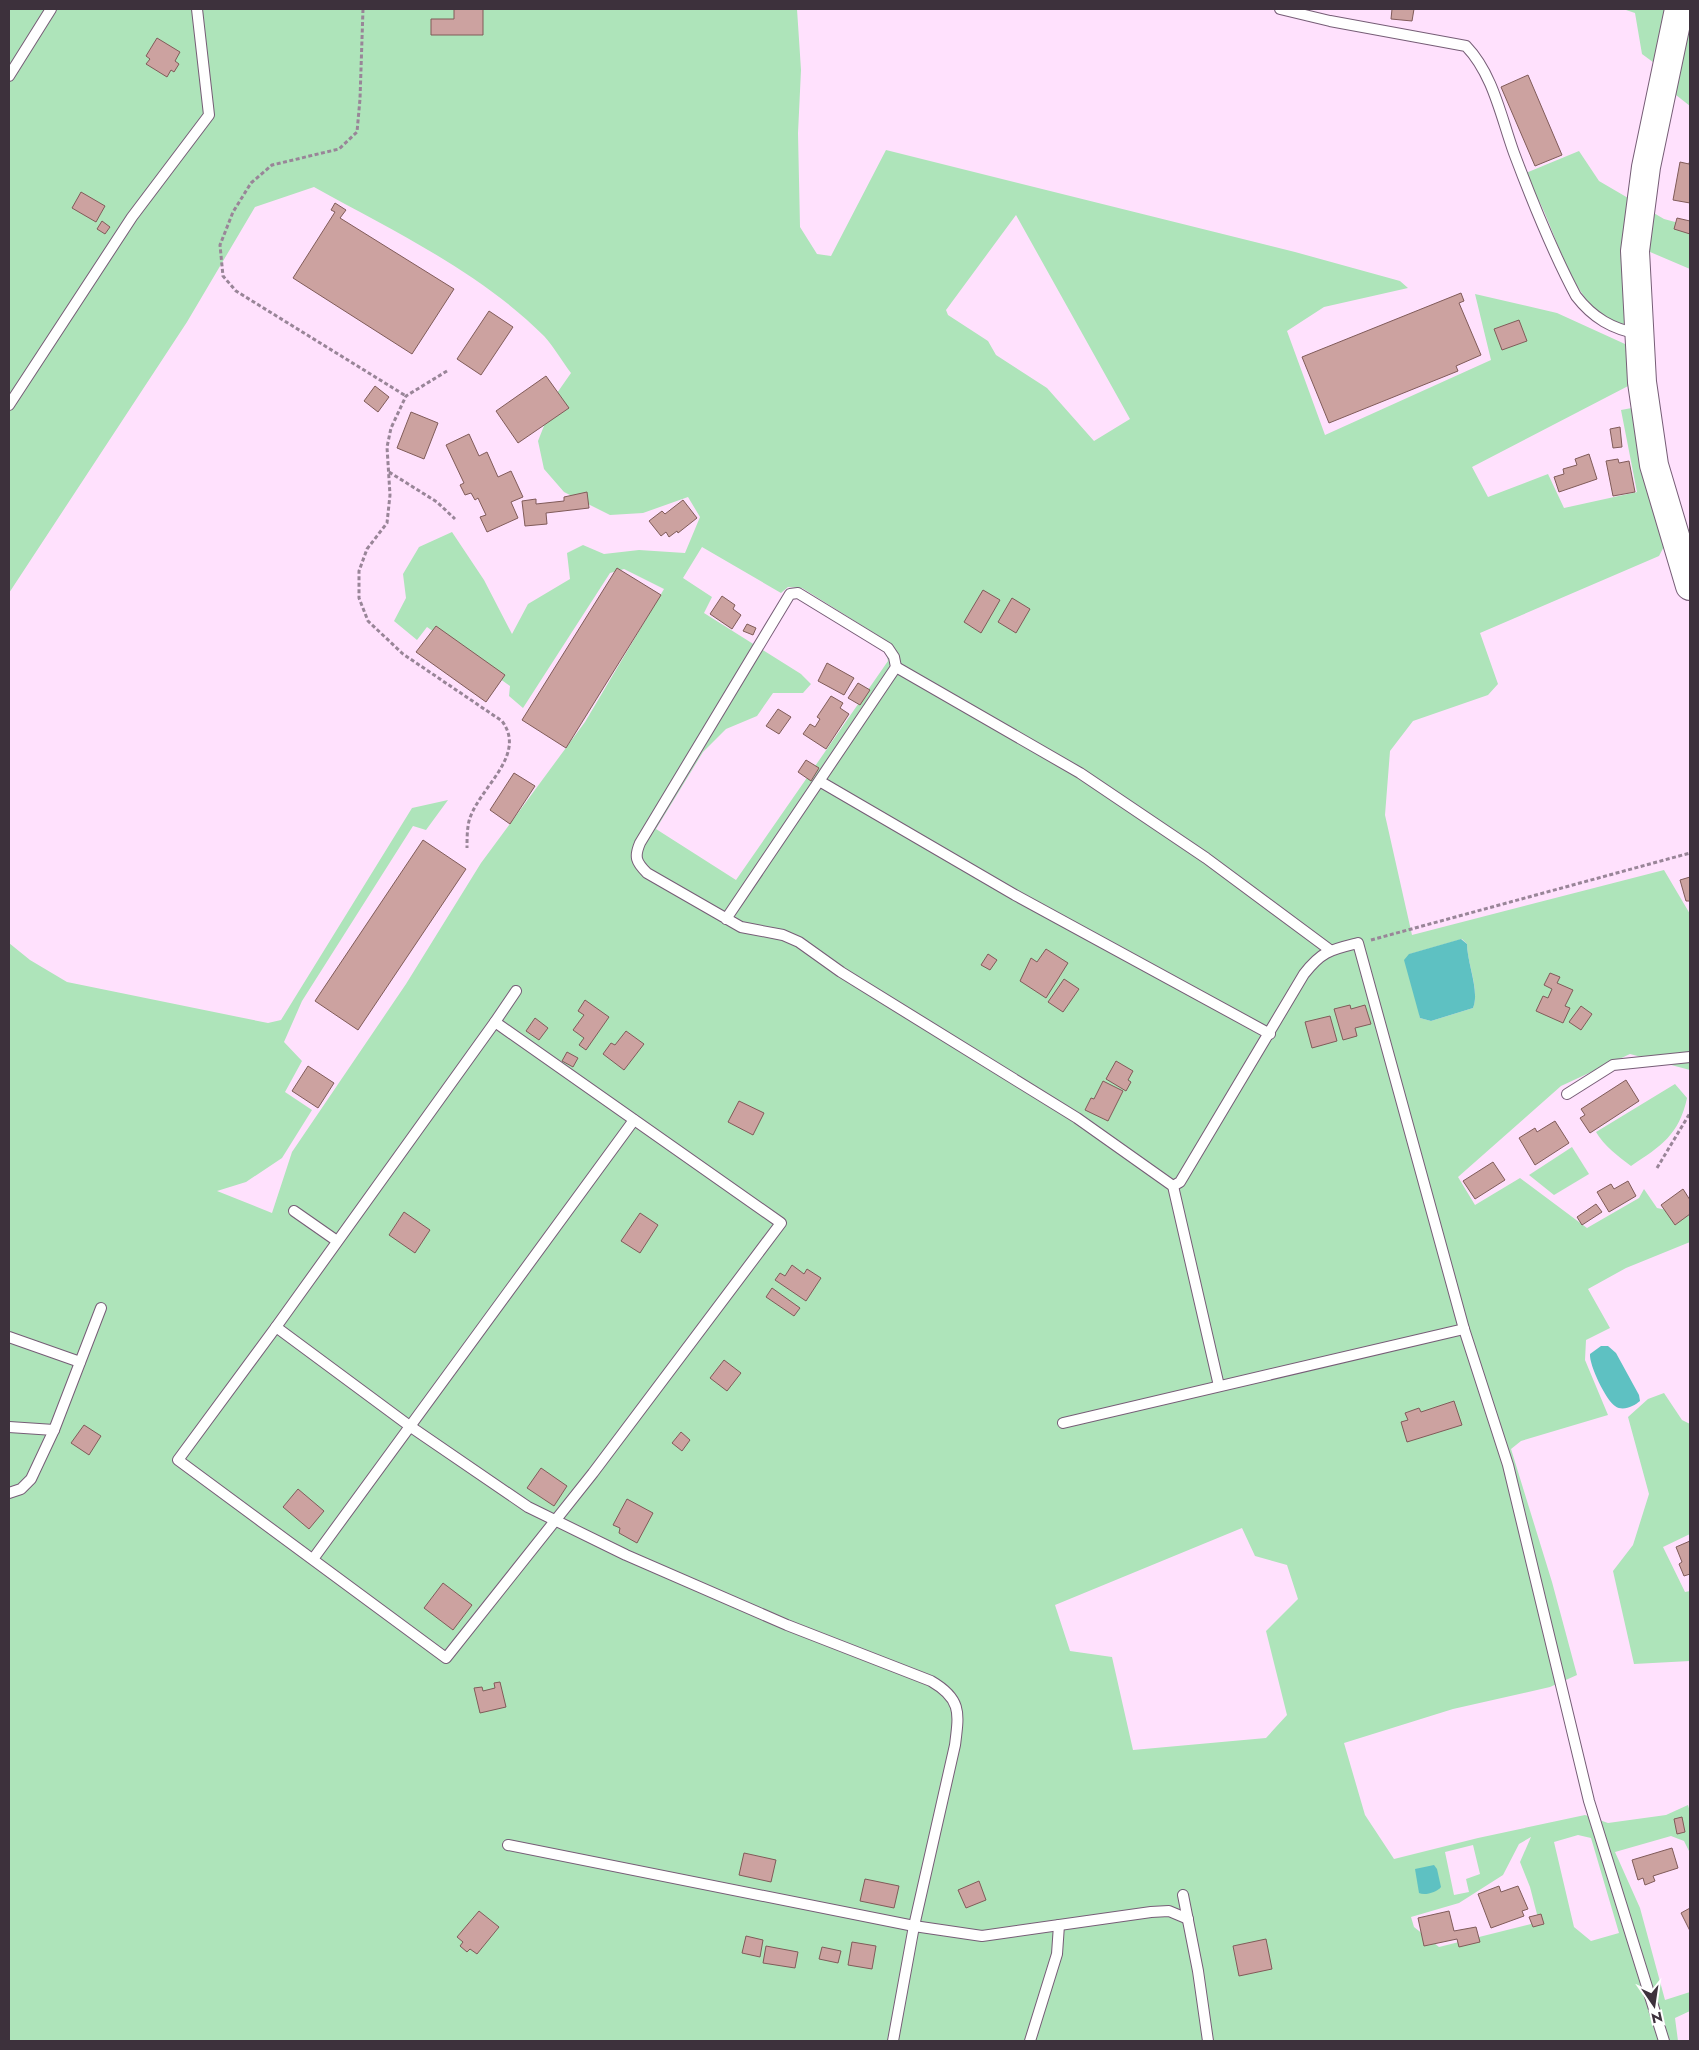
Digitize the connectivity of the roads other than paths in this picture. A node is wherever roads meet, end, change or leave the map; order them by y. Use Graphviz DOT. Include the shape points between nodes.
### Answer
graph roads {
  1 [pos="51,9"];
  2 [pos="197,9"];
  3 [pos="1280,9"];
  4 [pos="1679,9"];
  5 [pos="9,76"];
  6 [pos="1640,334"];
  7 [pos="9,405"];
  8 [pos="1690,586"];
  9 [pos="896,667"];
  10 [pos="821,782"];
  11 [pos="726,920"];
  12 [pos="1330,950"];
  13 [pos="516,991"];
  14 [pos="495,1022"];
  15 [pos="1270,1034"];
  16 [pos="1690,1057"];
  17 [pos="1566,1094"];
  18 [pos="634,1120"];
  19 [pos="1173,1186"];
  20 [pos="294,1212"];
  21 [pos="337,1240"];
  22 [pos="101,1308"];
  23 [pos="276,1327"];
  24 [pos="1464,1329"];
  25 [pos="9,1337"];
  26 [pos="80,1362"];
  27 [pos="1219,1386"];
  28 [pos="1064,1423"];
  29 [pos="9,1427"];
  30 [pos="411,1427"];
  31 [pos="54,1430"];
  32 [pos="9,1493"];
  33 [pos="555,1522"];
  34 [pos="313,1559"];
  35 [pos="508,1845"];
  36 [pos="1183,1895"];
  37 [pos="1188,1919"];
  38 [pos="1059,1925"];
  39 [pos="914,1926"];
  40 [pos="893,2041"];
  41 [pos="1030,2041"];
  42 [pos="1208,2041"];
  43 [pos="1664,2041"];
  1 -- 5 [label="lane"];
  2 -- 7 [label="lane" via="209,115 132,217"];
  3 -- 6 [label="lane" via="1466,46 1492,90 1514,152 1576,296 1601,321"];
  4 -- 6 [label="street" via="1646,167 1635,252"];
  6 -- 8 [label="street" via="1642,382 1654,465"];
  9 -- 10 [label="lane"];
  9 -- 11 [label="lane" via="888,648 798,593 790,594 635,854 637,863 647,873"];
  9 -- 12 [label="lane" via="1080,773 1206,858"];
  10 -- 11 [label="lane"];
  10 -- 15 [label="lane" via="1015,895"];
  11 -- 19 [label="lane" via="799,942 841,972 1077,1118"];
  12 -- 15 [label="lane" via="1317,958 1304,974"];
  12 -- 24 [label="lane" via="1358,943"];
  13 -- 14 [label="lane"];
  14 -- 18 [label="lane"];
  14 -- 21 [label="lane"];
  15 -- 19 [label="lane" via="1180,1182"];
  16 -- 17 [label="lane" via="1612,1065"];
  18 -- 30 [label="lane"];
  18 -- 33 [label="lane" via="781,1223"];
  19 -- 27 [label="lane"];
  20 -- 21 [label="lane"];
  21 -- 23 [label="lane"];
  22 -- 26 [label="lane"];
  23 -- 30 [label="lane"];
  23 -- 34 [label="lane" via="178,1460"];
  24 -- 27 [label="lane"];
  24 -- 43 [label="lane" via="1508,1465 1589,1801"];
  25 -- 26 [label="lane"];
  26 -- 31 [label="lane"];
  27 -- 28 [label="lane"];
  29 -- 31 [label="lane"];
  30 -- 33 [label="lane" via="528,1508"];
  30 -- 34 [label="lane"];
  31 -- 32 [label="lane" via="31,1479 21,1489"];
  33 -- 34 [label="lane" via="446,1658"];
  33 -- 39 [label="lane" via="787,1625 931,1680 944,1688 955,1701 959,1715"];
  35 -- 39 [label="lane"];
  36 -- 37 [label="lane"];
  37 -- 38 [label="lane" via="1169,1911"];
  37 -- 42 [label="lane"];
  38 -- 39 [label="lane" via="982,1936"];
  38 -- 41 [label="lane" via="1057,1954"];
  39 -- 40 [label="lane"];
}
